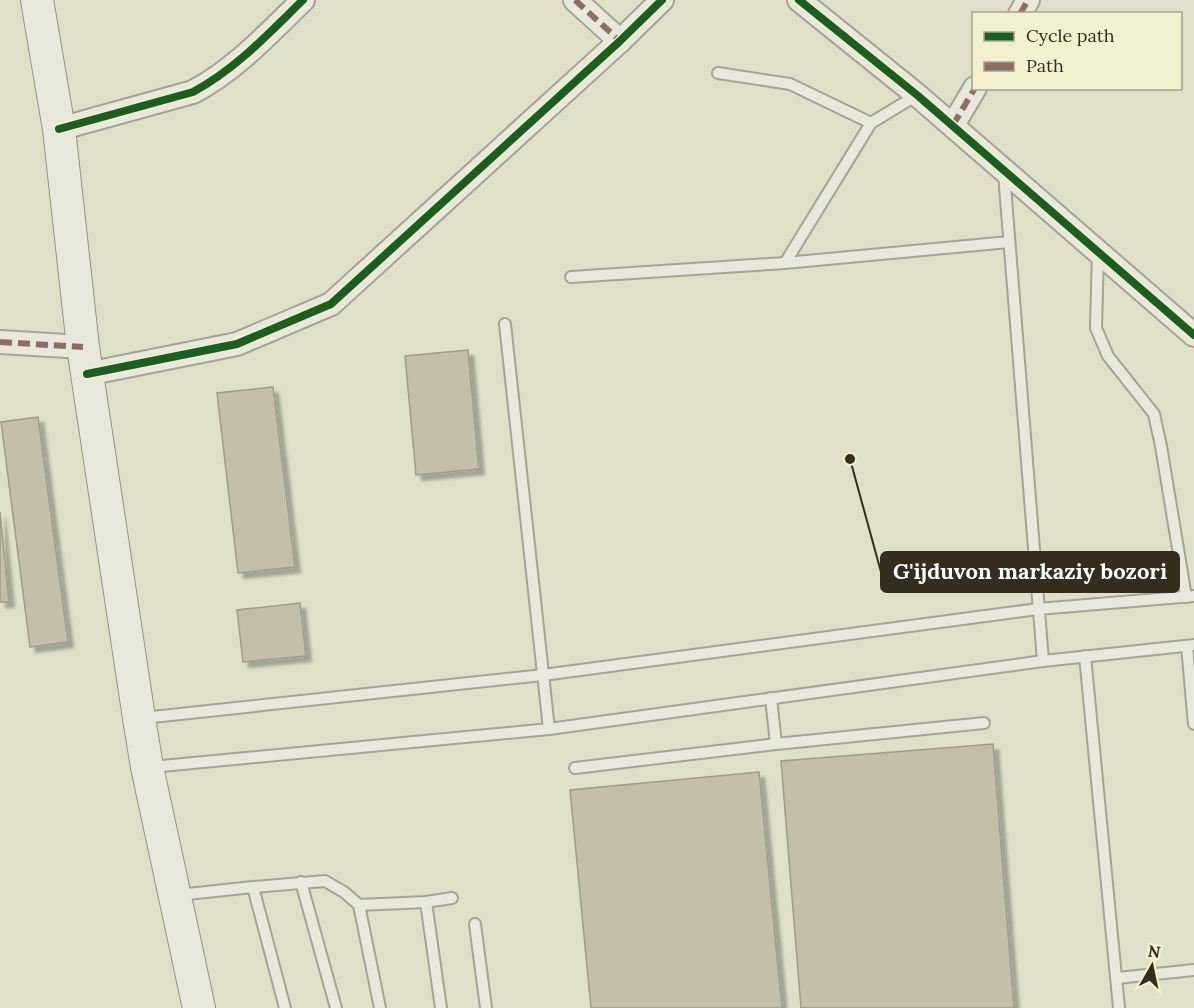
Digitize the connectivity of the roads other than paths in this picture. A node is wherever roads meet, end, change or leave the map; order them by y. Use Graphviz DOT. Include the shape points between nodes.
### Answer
graph roads {
  1 [pos="37,0"];
  2 [pos="303,0"];
  3 [pos="575,0"];
  4 [pos="662,0"];
  5 [pos="799,0"];
  6 [pos="620,41"];
  7 [pos="718,74"];
  8 [pos="974,90"];
  9 [pos="917,95"];
  10 [pos="871,123"];
  11 [pos="952,125"];
  12 [pos="58,129"];
  13 [pos="1003,169"];
  14 [pos="1009,242"];
  15 [pos="1098,252"];
  16 [pos="785,263"];
  17 [pos="571,277"];
  18 [pos="505,324"];
  19 [pos="1194,334"];
  20 [pos="0,342"];
  21 [pos="85,361"];
  22 [pos="1190,597"];
  23 [pos="1038,609"];
  24 [pos="1191,645"];
  25 [pos="1085,656"];
  26 [pos="1042,661"];
  27 [pos="543,675"];
  28 [pos="771,698"];
  29 [pos="140,718"];
  30 [pos="984,723"];
  31 [pos="1194,724"];
  32 [pos="549,729"];
  33 [pos="776,744"];
  34 [pos="147,767"];
  35 [pos="575,768"];
  36 [pos="301,882"];
  37 [pos="252,887"];
  38 [pos="174,895"];
  39 [pos="452,898"];
  40 [pos="426,902"];
  41 [pos="359,905"];
  42 [pos="475,924"];
  43 [pos="1194,970"];
  44 [pos="1117,978"];
  45 [pos="199,1008"];
  46 [pos="285,1008"];
  47 [pos="336,1008"];
  48 [pos="380,1008"];
  49 [pos="441,1008"];
  50 [pos="486,1008"];
  51 [pos="1119,1008"];
  1 -- 12 [label="main road"];
  2 -- 12 [label="street" via="231,68 193,92"];
  3 -- 6 [label="street"];
  4 -- 6 [label="street"];
  5 -- 9 [label="street"];
  6 -- 21 [label="street" via="331,304 237,344"];
  7 -- 10 [label="lane" via="790,84"];
  8 -- 11 [label="street"];
  9 -- 10 [label="lane"];
  9 -- 11 [label="street"];
  10 -- 16 [label="lane"];
  11 -- 13 [label="street"];
  12 -- 21 [label="main road"];
  13 -- 14 [label="lane"];
  13 -- 15 [label="street"];
  14 -- 16 [label="lane"];
  14 -- 23 [label="lane"];
  15 -- 19 [label="street"];
  15 -- 22 [label="lane" via="1096,328 1108,356 1154,414"];
  16 -- 17 [label="lane"];
  18 -- 27 [label="lane"];
  20 -- 21 [label="street"];
  21 -- 29 [label="main road"];
  22 -- 23 [label="lane"];
  23 -- 26 [label="lane"];
  23 -- 27 [label="lane"];
  24 -- 25 [label="lane"];
  24 -- 31 [label="lane"];
  25 -- 26 [label="lane"];
  25 -- 44 [label="lane"];
  26 -- 28 [label="lane"];
  27 -- 29 [label="lane"];
  27 -- 32 [label="lane"];
  28 -- 32 [label="lane"];
  28 -- 33 [label="lane"];
  29 -- 34 [label="main road"];
  30 -- 33 [label="lane"];
  32 -- 34 [label="lane"];
  33 -- 35 [label="lane"];
  34 -- 38 [label="main road"];
  36 -- 37 [label="lane"];
  36 -- 41 [label="lane" via="325,881"];
  36 -- 47 [label="lane"];
  37 -- 38 [label="lane"];
  37 -- 46 [label="lane"];
  38 -- 45 [label="main road"];
  39 -- 40 [label="lane"];
  40 -- 41 [label="lane"];
  40 -- 49 [label="lane"];
  41 -- 48 [label="lane"];
  42 -- 50 [label="lane"];
  43 -- 44 [label="lane"];
  44 -- 51 [label="lane"];
}
